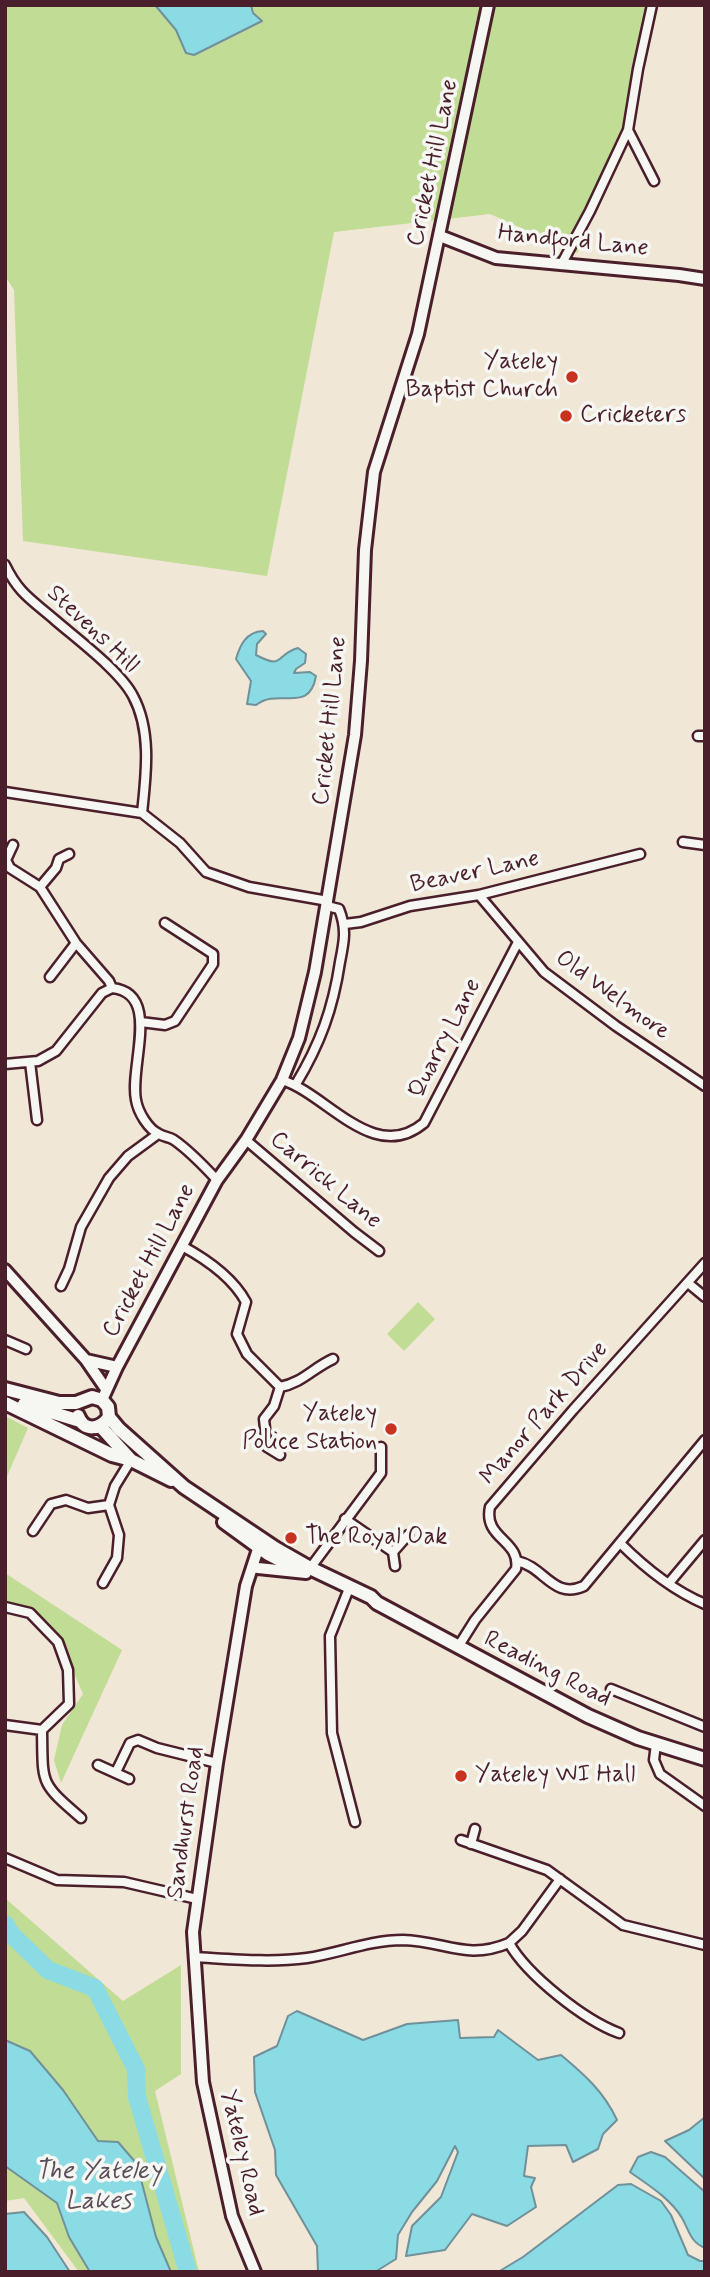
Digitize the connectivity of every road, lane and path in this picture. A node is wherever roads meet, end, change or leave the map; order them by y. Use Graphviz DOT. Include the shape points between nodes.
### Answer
graph roads {
  1 [pos="488,5"];
  2 [pos="652,5"];
  3 [pos="628,130"];
  4 [pos="654,181"];
  5 [pos="440,236"];
  6 [pos="561,265"];
  7 [pos="705,279"];
  8 [pos="5,565"];
  9 [pos="5,792"];
  10 [pos="142,813"];
  11 [pos="683,842"];
  12 [pos="13,845"];
  13 [pos="705,845"];
  14 [pos="69,854"];
  15 [pos="640,854"];
  16 [pos="40,887"];
  17 [pos="480,895"];
  18 [pos="327,903"];
  19 [pos="165,923"];
  20 [pos="345,924"];
  21 [pos="518,942"];
  22 [pos="76,943"];
  23 [pos="50,977"];
  24 [pos="112,988"];
  25 [pos="141,1022"];
  26 [pos="30,1062"];
  27 [pos="5,1064"];
  28 [pos="282,1080"];
  29 [pos="296,1084"];
  30 [pos="705,1086"];
  31 [pos="37,1120"];
  32 [pos="158,1134"];
  33 [pos="246,1140"];
  34 [pos="217,1180"];
  35 [pos="182,1247"];
  36 [pos="379,1251"];
  37 [pos="705,1263"];
  38 [pos="5,1270"];
  39 [pos="688,1283"];
  40 [pos="61,1286"];
  41 [pos="705,1297"];
  42 [pos="5,1340"];
  43 [pos="26,1349"];
  44 [pos="333,1359"];
  45 [pos="86,1360"];
  46 [pos="117,1367"];
  47 [pos="280,1387"];
  48 [pos="5,1390"];
  49 [pos="104,1394"];
  50 [pos="5,1401"];
  51 [pos="84,1401"];
  52 [pos="80,1421"];
  53 [pos="105,1422"];
  54 [pos="705,1440"];
  55 [pos="381,1447"];
  56 [pos="280,1455"];
  57 [pos="131,1460"];
  58 [pos="184,1487"];
  59 [pos="109,1505"];
  60 [pos="345,1519"];
  61 [pos="33,1531"];
  62 [pos="408,1535"];
  63 [pos="705,1540"];
  64 [pos="620,1542"];
  65 [pos="265,1546"];
  66 [pos="393,1552"];
  67 [pos="517,1562"];
  68 [pos="395,1566"];
  69 [pos="254,1570"];
  70 [pos="308,1571"];
  71 [pos="103,1583"];
  72 [pos="668,1583"];
  73 [pos="348,1590"];
  74 [pos="705,1604"];
  75 [pos="5,1607"];
  76 [pos="458,1647"];
  77 [pos="611,1689"];
  78 [pos="5,1725"];
  79 [pos="705,1727"];
  80 [pos="42,1730"];
  81 [pos="656,1744"];
  82 [pos="705,1759"];
  83 [pos="216,1763"];
  84 [pos="98,1765"];
  85 [pos="116,1772"];
  86 [pos="129,1779"];
  87 [pos="705,1807"];
  88 [pos="81,1818"];
  89 [pos="355,1822"];
  90 [pos="475,1829"];
  91 [pos="461,1840"];
  92 [pos="471,1843"];
  93 [pos="5,1858"];
  94 [pos="560,1879"];
  95 [pos="197,1899"];
  96 [pos="509,1942"];
  97 [pos="705,1945"];
  98 [pos="194,1957"];
  99 [pos="619,2033"];
  100 [pos="203,2082"];
  101 [pos="255,2272"];
  1 -- 5 [label="street, Cricket Hill Lane"];
  2 -- 3 [label="street"];
  3 -- 4 [label="street"];
  3 -- 6 [label="street"];
  5 -- 6 [label="street, Handford Lane" via="496,258"];
  5 -- 18 [label="street, Cricket Hill Lane" via="418,334 374,472 355,735"];
  6 -- 7 [label="street, Handford Lane"];
  8 -- 10 [label="street, Stevens Hill" via="16,587 80,641 133,696 144,731 147,767"];
  9 -- 10 [label="street"];
  10 -- 18 [label="street" via="180,843 206,872 249,887"];
  11 -- 13 [label="street"];
  12 -- 16 [label="street" via="6,860 10,868"];
  14 -- 16 [label="street" via="59,859"];
  15 -- 17 [label="street, Beaver Lane"];
  16 -- 22 [label="street"];
  17 -- 20 [label="street, Beaver Lane" via="410,906"];
  17 -- 21 [label="street, Old Welmore"];
  18 -- 20 [label="street" via="339,909"];
  18 -- 28 [label="street, Cricket Hill Lane" via="299,1038"];
  19 -- 25 [label="street" via="206,948 213,954 213,964 175,1021 165,1025"];
  20 -- 29 [label="street" via="334,1001 312,1058"];
  21 -- 29 [label="street, Quarry Lane" via="417,1129 393,1136 373,1134"];
  21 -- 30 [label="street, Old Welmore" via="544,972"];
  22 -- 23 [label="street"];
  22 -- 24 [label="street"];
  24 -- 25 [label="street" via="132,995"];
  24 -- 26 [label="street" via="102,993 57,1051"];
  25 -- 32 [label="street" via="136,1101 144,1120"];
  26 -- 27 [label="street"];
  26 -- 31 [label="street"];
  28 -- 29 [label="street, Quarry Lane"];
  28 -- 33 [label="street, Cricket Hill Lane"];
  32 -- 34 [label="street" via="173,1139"];
  32 -- 40 [label="street" via="128,1156 109,1178 81,1227"];
  33 -- 34 [label="street, Cricket Hill Lane"];
  33 -- 36 [label="street, Carrick Lane"];
  34 -- 35 [label="street, Cricket Hill Lane"];
  35 -- 46 [label="street, Cricket Hill Lane"];
  35 -- 47 [label="street" via="200,1256 239,1290 246,1302 237,1334 247,1354"];
  37 -- 39 [label="street, Manor Park Drive"];
  38 -- 45 [label="street"];
  39 -- 41 [label="street"];
  39 -- 67 [label="street, Manor Park Drive" via="490,1507 490,1528 512,1549"];
  42 -- 43 [label="street"];
  44 -- 47 [label="street" via="295,1384"];
  45 -- 46 [label="street"];
  45 -- 49 [label="street"];
  46 -- 49 [label="street, Cricket Hill Lane"];
  47 -- 56 [label="street" via="264,1419 267,1447"];
  48 -- 51 [label="main road" via="59,1403"];
  49 -- 51 [label="main road"];
  49 -- 53 [label="main road, Reading Road" via="108,1407"];
  50 -- 52 [label="main road, Reading Road"];
  50 -- 57 [label="main road, Reading Road" via="112,1455"];
  51 -- 52 [label="main road" via="79,1408"];
  52 -- 53 [label="main road, Reading Road" via="91,1428"];
  53 -- 57 [label="main road, Reading Road"];
  53 -- 58 [label="main road, Reading Road"];
  54 -- 64 [label="street"];
  55 -- 60 [label="street" via="381,1473"];
  57 -- 58 [label="main road, Reading Road"];
  57 -- 59 [label="street"];
  58 -- 65 [label="main road, Reading Road"];
  59 -- 61 [label="street" via="88,1508 66,1500 51,1504"];
  59 -- 71 [label="street" via="119,1535 117,1558"];
  60 -- 66 [label="street"];
  60 -- 70 [label="street"];
  62 -- 66 [label="street"];
  63 -- 72 [label="street"];
  64 -- 67 [label="street" via="584,1586 573,1591 561,1590 529,1564"];
  64 -- 72 [label="street"];
  65 -- 69 [label="street, Sandhurst Road"];
  65 -- 70 [label="main road, Reading Road"];
  66 -- 68 [label="street"];
  67 -- 76 [label="street"];
  69 -- 70 [label="street"];
  69 -- 83 [label="street, Sandhurst Road" via="246,1586"];
  70 -- 73 [label="main road, Reading Road"];
  72 -- 74 [label="street"];
  73 -- 76 [label="main road, Reading Road"];
  73 -- 89 [label="street" via="331,1636 332,1733"];
  75 -- 80 [label="street" via="30,1613 63,1653 69,1703"];
  76 -- 81 [label="main road, Reading Road" via="588,1716"];
  77 -- 79 [label="street"];
  78 -- 80 [label="street"];
  80 -- 88 [label="street" via="43,1779"];
  81 -- 82 [label="main road, Reading Road"];
  81 -- 87 [label="street" via="654,1760 660,1774"];
  83 -- 85 [label="street" via="138,1740 130,1743"];
  83 -- 95 [label="street, Sandhurst Road"];
  84 -- 85 [label="street"];
  85 -- 86 [label="street"];
  90 -- 92 [label="street"];
  91 -- 92 [label="street"];
  92 -- 94 [label="street" via="539,1866"];
  93 -- 95 [label="street" via="57,1880 124,1882"];
  94 -- 96 [label="street"];
  94 -- 97 [label="street" via="623,1925"];
  95 -- 98 [label="street, Sandhurst Road"];
  96 -- 98 [label="street" via="477,1952 404,1940 281,1961"];
  96 -- 99 [label="street" via="524,1965 556,1992 600,2025"];
  98 -- 100 [label="street, Sandhurst Road"];
  100 -- 101 [label="street, Yateley Road" via="232,2216"];
}
